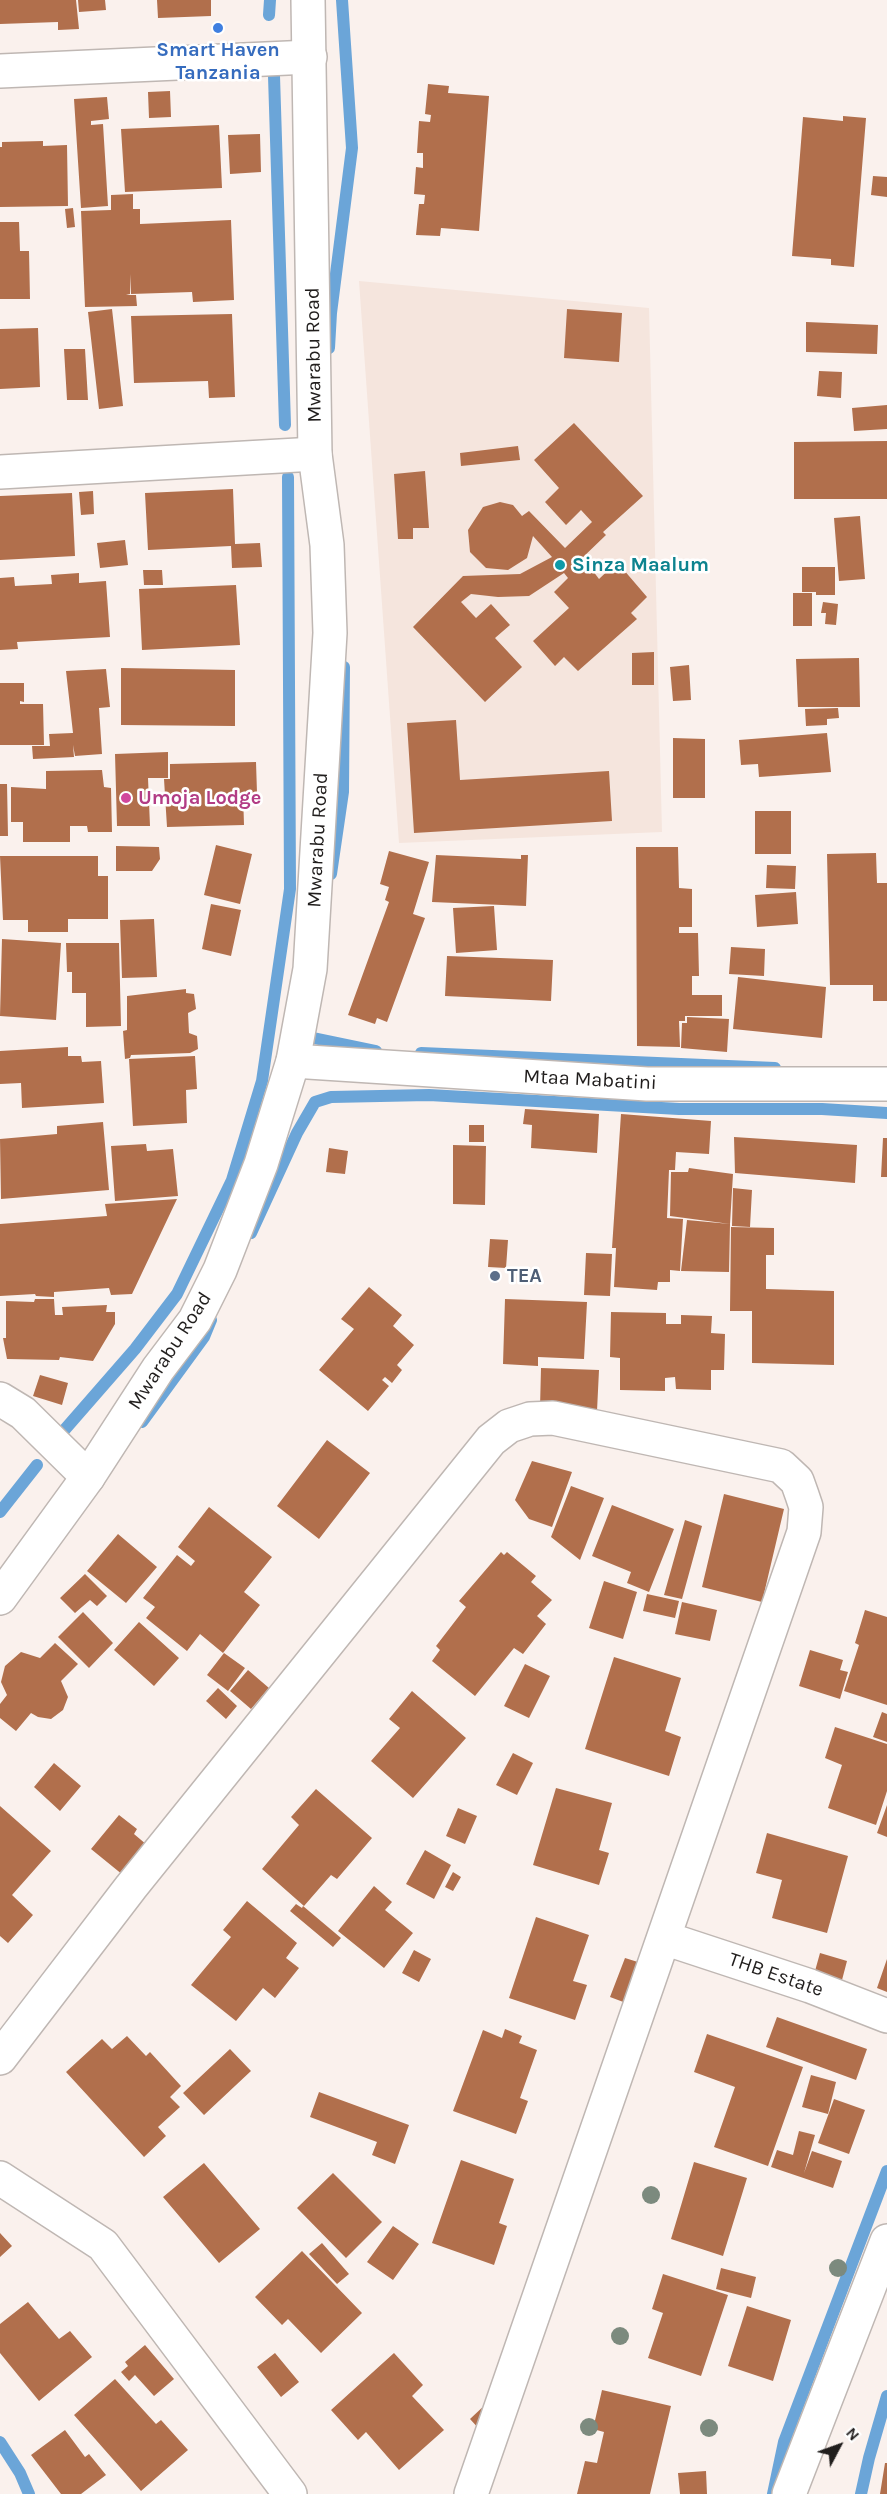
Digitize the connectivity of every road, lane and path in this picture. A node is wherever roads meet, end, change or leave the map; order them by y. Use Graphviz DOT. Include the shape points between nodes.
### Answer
graph roads {
  1 [pos="308,0"];
  2 [pos="310,57"];
  3 [pos="0,71"];
  4 [pos="315,454"];
  5 [pos="0,472"];
  6 [pos="293,1061"];
  7 [pos="887,1084"];
  8 [pos="0,1399"];
  9 [pos="88,1477"];
  10 [pos="0,1599"];
  11 [pos="664,1938"];
  12 [pos="887,2016"];
  13 [pos="0,2058"];
  14 [pos="0,2178"];
  15 [pos="887,2241"];
  16 [pos="290,2494"];
  17 [pos="471,2494"];
  18 [pos="789,2494"];
  1 -- 2 [label="street, Mwarabu Road"];
  2 -- 3 [label="street"];
  2 -- 4 [label="street, Mwarabu Road"];
  4 -- 5 [label="street"];
  4 -- 6 [label="street, Mwarabu Road" via="327,545 330,633 310,969"];
  6 -- 7 [label="street, Mtaa Mabatini" via="647,1084"];
  6 -- 9 [label="street, Mwarabu Road" via="261,1164 220,1270 195,1320"];
  8 -- 9 [label="street" via="23,1413"];
  9 -- 10 [label="street, Mwarabu Road"];
  11 -- 12 [label="street, THB Estate"];
  11 -- 13 [label="street" via="804,1532 806,1507 797,1481 781,1466 553,1418 530,1419 509,1426 491,1440 130,1887"];
  11 -- 17 [label="street"];
  14 -- 16 [label="street" via="103,2245"];
  15 -- 18 [label="street"];
}
